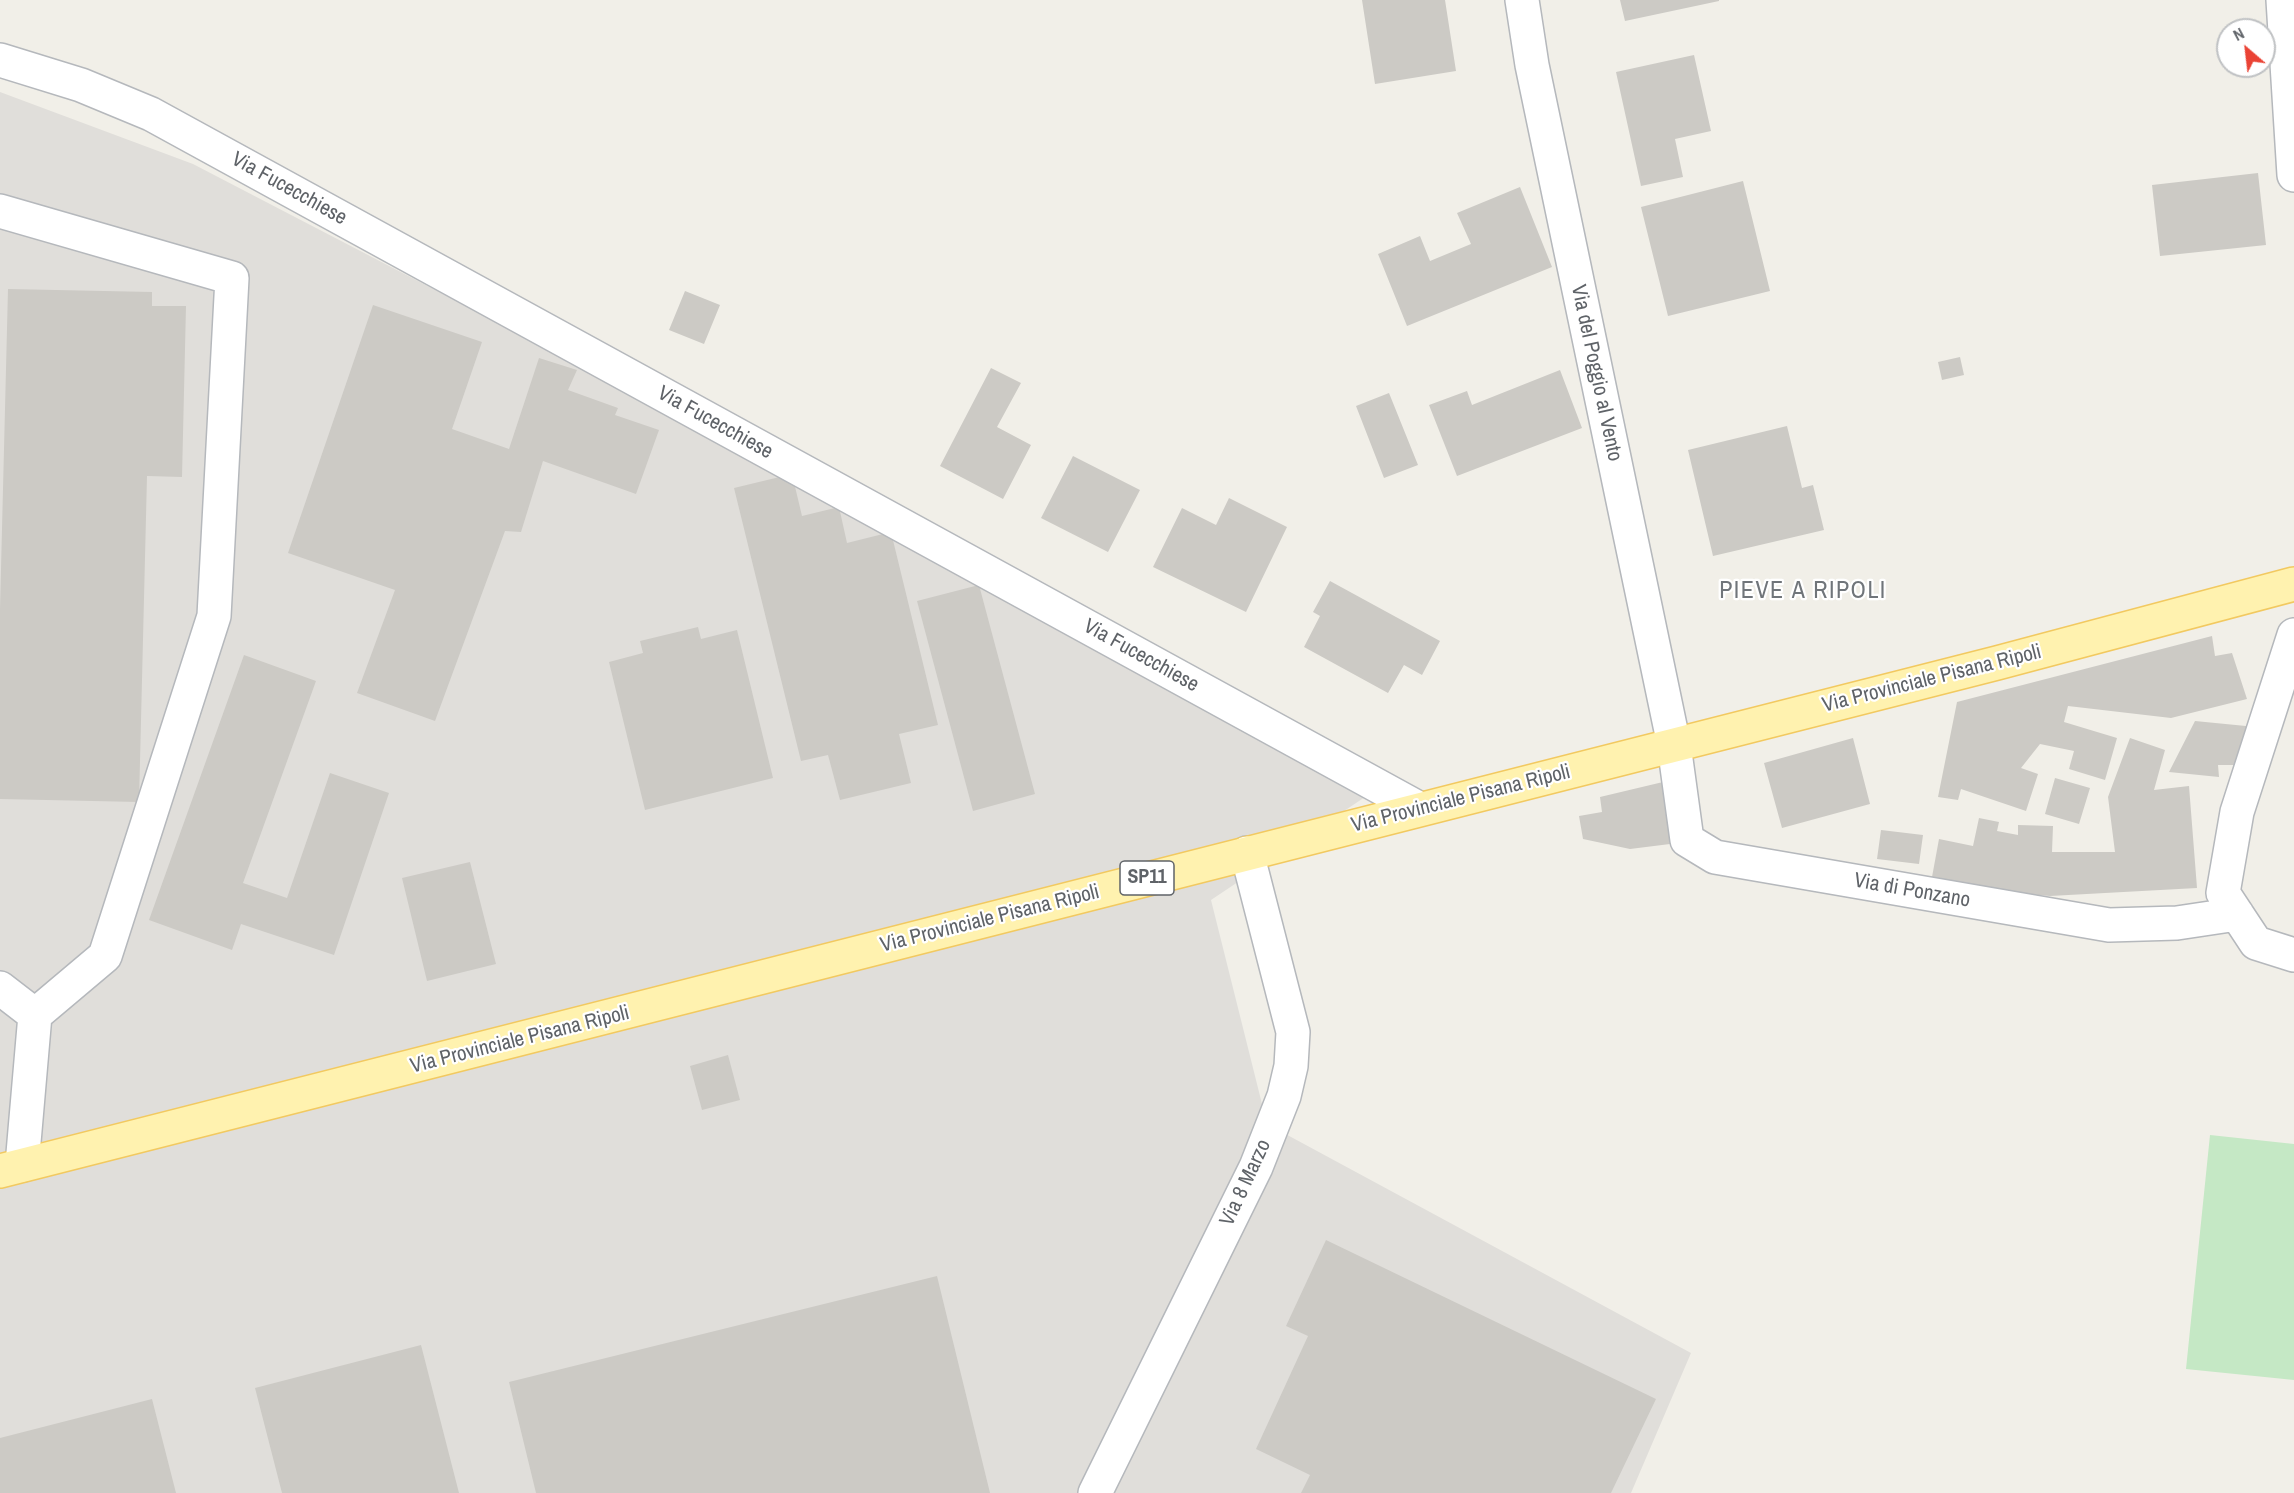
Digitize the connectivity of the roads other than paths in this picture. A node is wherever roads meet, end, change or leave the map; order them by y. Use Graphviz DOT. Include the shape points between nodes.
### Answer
graph roads {
  1 [pos="1522,0"];
  2 [pos="2283,0"];
  3 [pos="0,60"];
  4 [pos="2294,175"];
  5 [pos="0,211"];
  6 [pos="2294,584"];
  7 [pos="2294,635"];
  8 [pos="1674,745"];
  9 [pos="1420,809"];
  10 [pos="1247,853"];
  11 [pos="2237,914"];
  12 [pos="2294,955"];
  13 [pos="0,988"];
  14 [pos="35,1015"];
  15 [pos="11,1168"];
  16 [pos="1095,1493"];
  1 -- 8 [label="street, Via del Poggio al Vento" via="1534,77"];
  2 -- 4 [label="street"];
  3 -- 9 [label="street, Via Fucecchiese" via="81,85 151,114"];
  5 -- 14 [label="street" via="232,278 214,616 105,956"];
  6 -- 8 [label="main road, Via Provinciale Pisana Ripoli / SP11"];
  7 -- 11 [label="street" via="2237,812 2223,892"];
  8 -- 9 [label="main road, Via Provinciale Pisana Ripoli / SP11"];
  8 -- 11 [label="street, Via di Ponzano" via="1687,840 1715,857 2109,925 2177,923"];
  9 -- 10 [label="main road, Via Provinciale Pisana Ripoli / SP11"];
  10 -- 15 [label="main road, Via Provinciale Pisana Ripoli / SP11"];
  10 -- 16 [label="street, Via 8 Marzo" via="1293,1032 1284,1096 1256,1167"];
  11 -- 12 [label="street" via="2256,943"];
  13 -- 14 [label="street"];
  14 -- 15 [label="street"];
}
